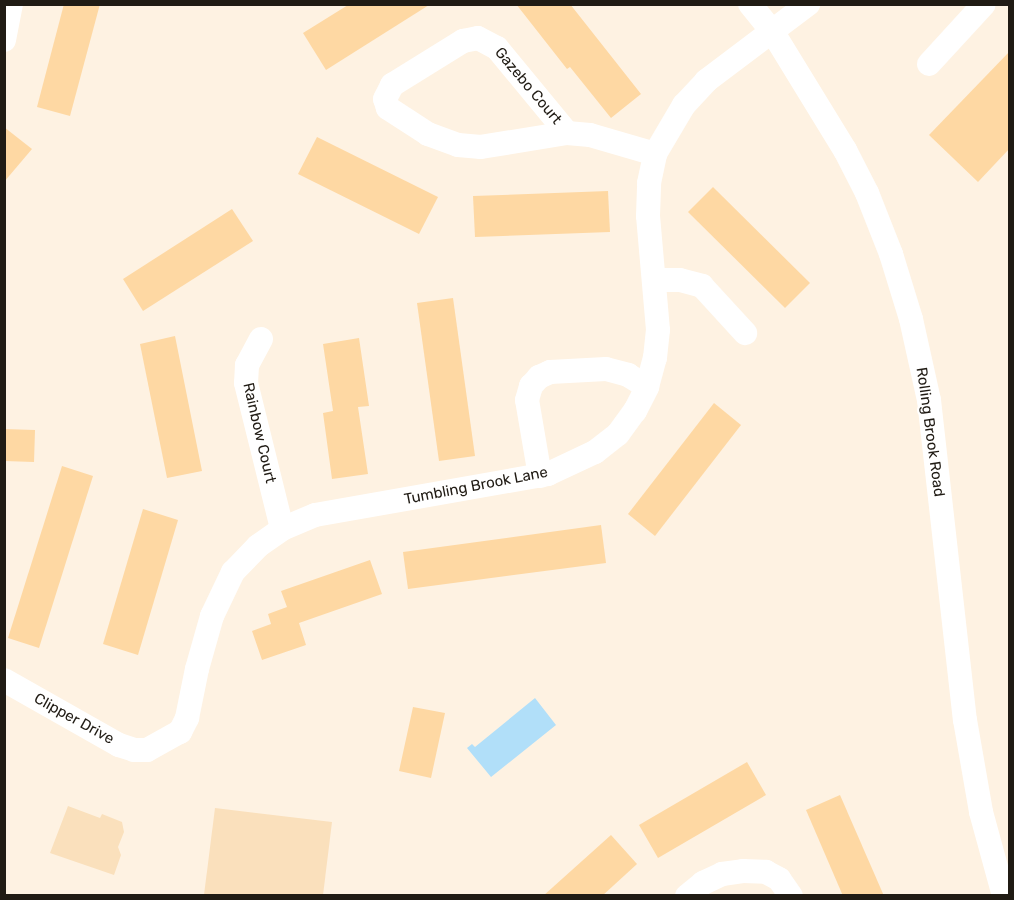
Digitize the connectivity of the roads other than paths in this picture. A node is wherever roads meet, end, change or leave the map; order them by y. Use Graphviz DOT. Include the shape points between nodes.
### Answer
graph roads {
  1 [pos="11,4"];
  2 [pos="750,4"];
  3 [pos="808,4"];
  4 [pos="984,4"];
  5 [pos="772,32"];
  6 [pos="4,40"];
  7 [pos="928,64"];
  8 [pos="567,133"];
  9 [pos="655,154"];
  10 [pos="654,280"];
  11 [pos="745,333"];
  12 [pos="261,339"];
  13 [pos="647,387"];
  14 [pos="540,476"];
  15 [pos="282,529"];
  16 [pos="4,680"];
  17 [pos="147,750"];
  18 [pos="687,896"];
  19 [pos="791,896"];
  20 [pos="1004,896"];
  1 -- 6 [label="street"];
  2 -- 5 [label="street, Rolling Brook Road"];
  3 -- 5 [label="street, Tumbling Brook Lane"];
  4 -- 7 [label="street"];
  5 -- 9 [label="street, Tumbling Brook Lane" via="706,81 684,105"];
  5 -- 20 [label="street, Rolling Brook Road" via="845,150 867,194 911,319 929,400 965,720 981,812"];
  8 -- 8 [label="street, Gazebo Court" via="481,147 458,145 428,134 388,108 385,99 392,86 463,41 478,38 496,48"];
  8 -- 9 [label="street, Gazebo Court" via="590,135"];
  9 -- 10 [label="street, Tumbling Brook Lane" via="648,216"];
  10 -- 11 [label="street" via="680,280 702,286"];
  10 -- 13 [label="street, Tumbling Brook Lane" via="658,330"];
  12 -- 15 [label="street, Rainbow Court" via="248,365 246,383"];
  13 -- 14 [label="street, Tumbling Brook Lane" via="635,411 612,439 575,464"];
  13 -- 14 [label="street" via="628,375 606,369 550,372 539,377 527,400"];
  14 -- 15 [label="street, Tumbling Brook Lane" via="315,515"];
  15 -- 17 [label="street, Tumbling Brook Lane" via="258,546 233,572 212,616 187,718 180,732"];
  16 -- 17 [label="street, Clipper Drive" via="119,745"];
  18 -- 19 [label="street" via="722,874 743,871 766,872 779,879"];
}
